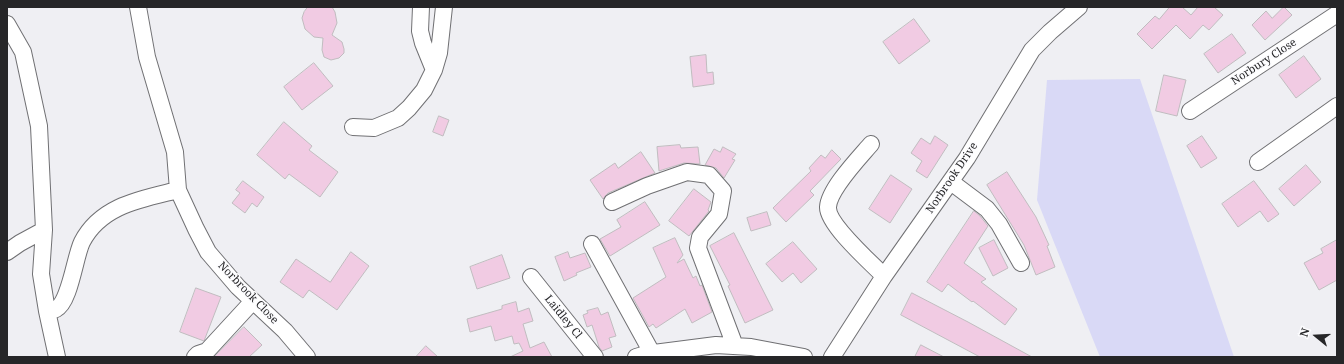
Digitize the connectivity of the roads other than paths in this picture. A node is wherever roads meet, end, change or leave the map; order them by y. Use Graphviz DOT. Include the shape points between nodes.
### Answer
graph roads {
  1 [pos="138,7"];
  2 [pos="421,7"];
  3 [pos="444,7"];
  4 [pos="1080,7"];
  5 [pos="1337,14"];
  6 [pos="7,24"];
  7 [pos="434,70"];
  8 [pos="1337,106"];
  9 [pos="1190,111"];
  10 [pos="352,127"];
  11 [pos="871,144"];
  12 [pos="1258,162"];
  13 [pos="950,182"];
  14 [pos="178,190"];
  15 [pos="612,202"];
  16 [pos="44,230"];
  17 [pos="592,244"];
  18 [pos="7,252"];
  19 [pos="1022,263"];
  20 [pos="884,276"];
  21 [pos="531,277"];
  22 [pos="253,301"];
  23 [pos="47,310"];
  24 [pos="735,346"];
  25 [pos="652,353"];
  26 [pos="57,357"];
  27 [pos="195,357"];
  28 [pos="307,357"];
  29 [pos="595,357"];
  30 [pos="636,357"];
  31 [pos="804,357"];
  32 [pos="832,357"];
  1 -- 14 [label="street" via="147,57 176,152"];
  2 -- 7 [label="street" via="420,31"];
  3 -- 7 [label="street" via="439,53"];
  4 -- 13 [label="street, Norbrook Drive" via="1032,50"];
  5 -- 9 [label="street, Norbury Close"];
  6 -- 16 [label="street" via="23,52 39,126"];
  7 -- 10 [label="street" via="424,90 398,118 374,128"];
  8 -- 12 [label="street"];
  11 -- 20 [label="street" via="835,188 828,207 830,216 844,236"];
  13 -- 19 [label="street" via="987,209"];
  13 -- 20 [label="street, Norbrook Drive"];
  14 -- 22 [label="street, Norbrook Close" via="208,252"];
  14 -- 23 [label="street" via="133,201 108,212 94,224 82,242 65,297 55,310"];
  15 -- 24 [label="street" via="687,172 709,175 723,191 719,214 700,237 698,248"];
  16 -- 18 [label="street"];
  16 -- 23 [label="street" via="41,274"];
  17 -- 25 [label="street"];
  20 -- 32 [label="street, Norbrook Drive"];
  21 -- 29 [label="street, Laidley Cl"];
  22 -- 27 [label="street" via="207,351"];
  22 -- 28 [label="street, Norbrook Close" via="285,331"];
  23 -- 26 [label="street"];
  24 -- 25 [label="street" via="716,345"];
  24 -- 31 [label="street"];
  25 -- 30 [label="street"];
}
